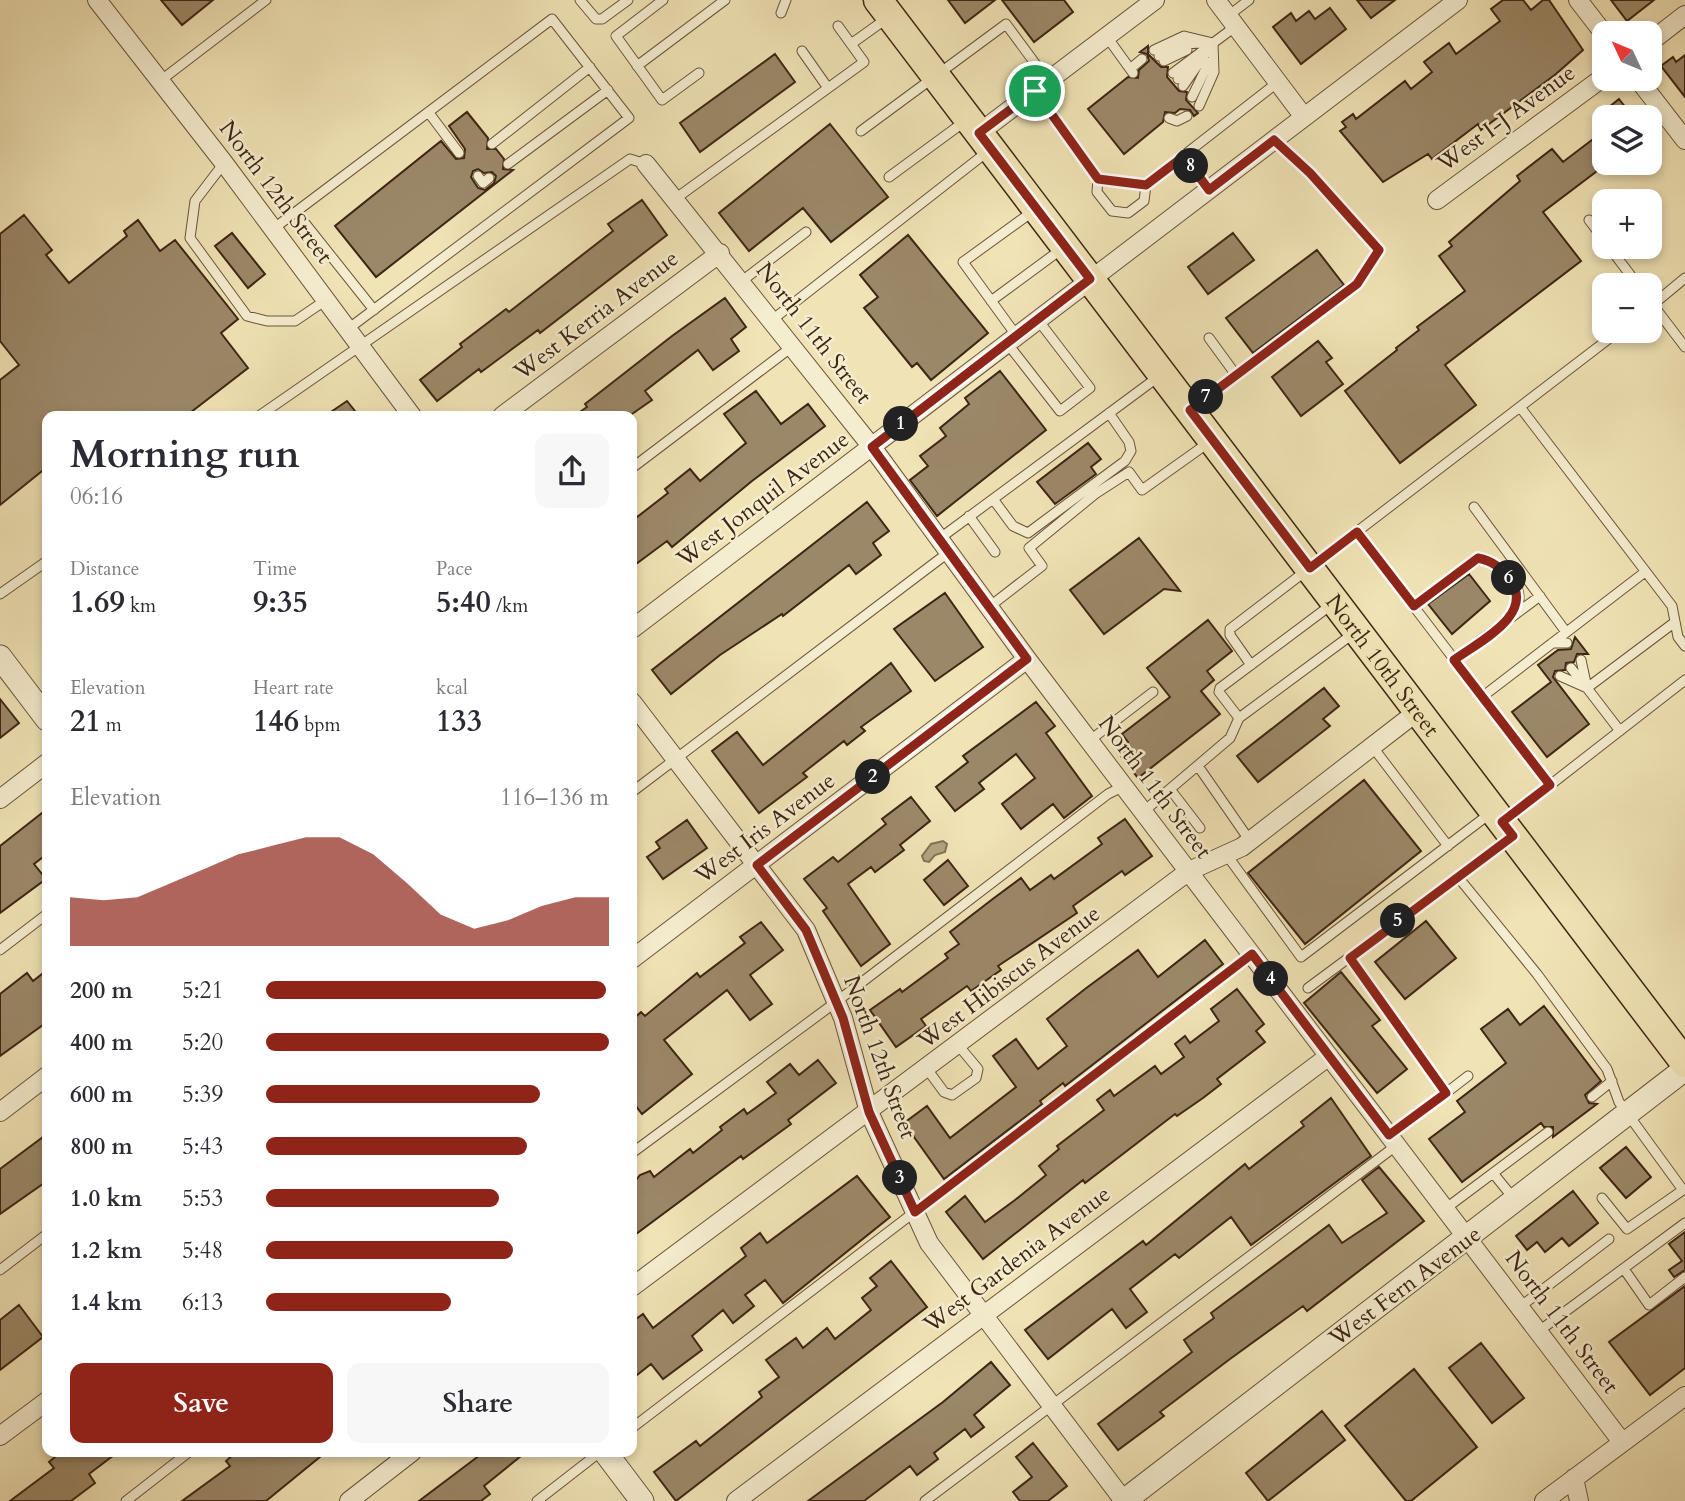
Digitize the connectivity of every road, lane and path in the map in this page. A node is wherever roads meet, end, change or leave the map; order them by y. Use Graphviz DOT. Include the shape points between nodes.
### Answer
graph roads {
  1 [pos="97,0"];
  2 [pos="265,0"];
  3 [pos="580,0"];
  4 [pos="628,0"];
  5 [pos="663,0"];
  6 [pos="725,0"];
  7 [pos="786,0"];
  8 [pos="1155,0"];
  9 [pos="1216,0"];
  10 [pos="1249,0"];
  11 [pos="1458,0"];
  12 [pos="1578,0"];
  13 [pos="884,8"];
  14 [pos="781,13"];
  15 [pos="1685,15"];
  16 [pos="1232,21"];
  17 [pos="1594,21"];
  18 [pos="838,26"];
  19 [pos="1662,33"];
  20 [pos="1107,37"];
  21 [pos="1213,43"];
  22 [pos="851,44"];
  23 [pos="802,51"];
  24 [pos="1142,59"];
  25 [pos="637,66"];
  26 [pos="590,67"];
  27 [pos="699,73"];
  28 [pos="1173,74"];
  29 [pos="937,77"];
  30 [pos="160,81"];
  31 [pos="1278,82"];
  32 [pos="1042,86"];
  33 [pos="1592,86"];
  34 [pos="828,88"];
  35 [pos="608,90"];
  36 [pos="1647,91"];
  37 [pos="1199,106"];
  38 [pos="429,113"];
  39 [pos="1186,116"];
  40 [pos="1304,117"];
  41 [pos="1168,118"];
  42 [pos="861,131"];
  43 [pos="980,134"];
  44 [pos="1274,140"];
  45 [pos="1685,140"];
  46 [pos="492,144"];
  47 [pos="459,153"];
  48 [pos="1184,156"];
  49 [pos="224,163"];
  50 [pos="508,164"];
  51 [pos="646,164"];
  52 [pos="478,176"];
  53 [pos="889,177"];
  54 [pos="489,178"];
  55 [pos="1098,179"];
  56 [pos="1146,185"];
  57 [pos="1209,190"];
  58 [pos="675,199"];
  59 [pos="1437,200"];
  60 [pos="1037,208"];
  61 [pos="296,212"];
  62 [pos="1589,220"];
  63 [pos="1592,224"];
  64 [pos="273,229"];
  65 [pos="806,232"];
  66 [pos="1065,247"];
  67 [pos="720,253"];
  68 [pos="1618,259"];
  69 [pos="1629,273"];
  70 [pos="1685,278"];
  71 [pos="1090,279"];
  72 [pos="742,281"];
  73 [pos="1662,296"];
  74 [pos="326,300"];
  75 [pos="991,301"];
  76 [pos="374,310"];
  77 [pos="1662,318"];
  78 [pos="772,320"];
  79 [pos="1038,320"];
  80 [pos="348,329"];
  81 [pos="1209,338"];
  82 [pos="1012,339"];
  83 [pos="1603,343"];
  84 [pos="793,346"];
  85 [pos="1685,346"];
  86 [pos="361,347"];
  87 [pos="1162,374"];
  88 [pos="1236,375"];
  89 [pos="1520,407"];
  90 [pos="1190,410"];
  91 [pos="266,411"];
  92 [pos="408,411"];
  93 [pos="509,411"];
  94 [pos="1109,413"];
  95 [pos="1212,440"];
  96 [pos="872,447"];
  97 [pos="637,464"];
  98 [pos="993,499"];
  99 [pos="1474,507"];
  100 [pos="969,516"];
  101 [pos="1357,532"];
  102 [pos="944,545"];
  103 [pos="995,552"];
  104 [pos="42,565"];
  105 [pos="1310,568"];
  106 [pos="1645,572"];
  107 [pos="0,594"];
  108 [pos="1540,596"];
  109 [pos="1335,602"];
  110 [pos="1414,606"];
  111 [pos="989,607"];
  112 [pos="1509,619"];
  113 [pos="1675,622"];
  114 [pos="637,625"];
  115 [pos="1357,631"];
  116 [pos="1566,632"];
  117 [pos="1567,643"];
  118 [pos="1555,646"];
  119 [pos="1685,646"];
  120 [pos="0,657"];
  121 [pos="1547,658"];
  122 [pos="1027,659"];
  123 [pos="1454,660"];
  124 [pos="1581,660"];
  125 [pos="1251,665"];
  126 [pos="1571,668"];
  127 [pos="1560,676"];
  128 [pos="1685,680"];
  129 [pos="1587,688"];
  130 [pos="1153,692"];
  131 [pos="1482,696"];
  132 [pos="637,709"];
  133 [pos="1418,711"];
  134 [pos="42,712"];
  135 [pos="1239,718"];
  136 [pos="1620,731"];
  137 [pos="1089,741"];
  138 [pos="1372,746"];
  139 [pos="675,759"];
  140 [pos="1198,766"];
  141 [pos="42,767"];
  142 [pos="1550,785"];
  143 [pos="1124,786"];
  144 [pos="637,788"];
  145 [pos="1170,789"];
  146 [pos="0,799"];
  147 [pos="1143,811"];
  148 [pos="1503,823"];
  149 [pos="1200,828"];
  150 [pos="1250,841"];
  151 [pos="1448,846"];
  152 [pos="1226,854"];
  153 [pos="757,865"];
  154 [pos="1189,871"];
  155 [pos="1458,877"];
  156 [pos="42,918"];
  157 [pos="0,950"];
  158 [pos="1252,954"];
  159 [pos="637,955"];
  160 [pos="1350,958"];
  161 [pos="1308,988"];
  162 [pos="836,1002"];
  163 [pos="958,1045"];
  164 [pos="1329,1056"];
  165 [pos="1685,1063"];
  166 [pos="927,1069"];
  167 [pos="1685,1069"];
  168 [pos="1468,1076"];
  169 [pos="42,1080"];
  170 [pos="1612,1081"];
  171 [pos="1446,1093"];
  172 [pos="1592,1097"];
  173 [pos="0,1112"];
  174 [pos="869,1112"];
  175 [pos="1627,1115"];
  176 [pos="1548,1132"];
  177 [pos="1393,1140"];
  178 [pos="637,1149"];
  179 [pos="1493,1173"];
  180 [pos="1602,1198"];
  181 [pos="1516,1201"];
  182 [pos="1445,1209"];
  183 [pos="915,1212"];
  184 [pos="1685,1223"];
  185 [pos="42,1238"];
  186 [pos="1469,1238"];
  187 [pos="1609,1239"];
  188 [pos="1624,1269"];
  189 [pos="0,1270"];
  190 [pos="1685,1277"];
  191 [pos="637,1283"];
  192 [pos="1520,1307"];
  193 [pos="983,1315"];
  194 [pos="1539,1331"];
  195 [pos="1685,1396"];
  196 [pos="42,1405"];
  197 [pos="1051,1405"];
  198 [pos="637,1424"];
  199 [pos="0,1436"];
  200 [pos="1622,1442"];
  201 [pos="183,1457"];
  202 [pos="406,1457"];
  203 [pos="596,1457"];
  204 [pos="607,1457"];
  205 [pos="1574,1478"];
  206 [pos="126,1501"];
  207 [pos="349,1501"];
  208 [pos="537,1501"];
  209 [pos="642,1501"];
  210 [pos="736,1501"];
  211 [pos="925,1501"];
  212 [pos="1124,1501"];
  213 [pos="1544,1501"];
  214 [pos="1579,1501"];
  1 -- 30 [label="street, North 12th Street"];
  2 -- 30 [label="lane"];
  3 -- 4 [label="lane" via="596,19"];
  5 -- 25 [label="lane" via="615,36"];
  6 -- 25 [label="lane"];
  7 -- 14 [label="lane"];
  8 -- 20 [label="street"];
  9 -- 16 [label="street"];
  10 -- 16 [label="lane"];
  11 -- 40 [label="street, West Jonquil Avenue"];
  12 -- 17 [label="street"];
  13 -- 22 [label="lane"];
  13 -- 29 [label="main road, North 10th Street"];
  15 -- 19 [label="street"];
  16 -- 21 [label="lane"];
  16 -- 31 [label="street"];
  18 -- 22 [label="lane"];
  20 -- 24 [label="lane" via="1131,71"];
  20 -- 32 [label="street"];
  21 -- 28 [label="lane"];
  21 -- 28 [label="lane"];
  21 -- 28 [label="lane" via="1188,49"];
  21 -- 28 [label="lane" via="1208,70"];
  21 -- 28 [label="lane" via="1184,36"];
  21 -- 37 [label="lane" via="1214,72"];
  22 -- 34 [label="lane" via="864,62"];
  23 -- 34 [label="lane"];
  25 -- 27 [label="lane" via="662,100"];
  26 -- 35 [label="lane"];
  26 -- 38 [label="lane" via="552,19"];
  26 -- 46 [label="lane"];
  29 -- 32 [label="lane" via="1006,24"];
  29 -- 42 [label="lane"];
  29 -- 43 [label="main road, North 10th Street"];
  30 -- 49 [label="street, North 12th Street"];
  31 -- 40 [label="street"];
  31 -- 48 [label="lane"];
  32 -- 43 [label="street"];
  32 -- 55 [label="lane"];
  33 -- 59 [label="street, West I-J Avenue"];
  34 -- 58 [label="lane"];
  35 -- 50 [label="lane"];
  35 -- 76 [label="lane" via="629,118"];
  36 -- 45 [label="street"];
  38 -- 47 [label="lane"];
  38 -- 61 [label="lane"];
  39 -- 41 [label="lane" via="1177,121"];
  40 -- 44 [label="street, West Jonquil Avenue"];
  43 -- 53 [label="lane"];
  43 -- 60 [label="main road, North 10th Street"];
  43 -- 78 [label="lane"];
  44 -- 57 [label="street, West Jonquil Avenue"];
  44 -- 88 [label="lane" via="1379,250 1357,284"];
  48 -- 56 [label="lane"];
  48 -- 57 [label="lane"];
  49 -- 64 [label="street, North 12th Street"];
  49 -- 74 [label="lane" via="195,201 190,238 247,316 295,321"];
  51 -- 58 [label="street, North 11th Street"];
  51 -- 86 [label="lane" via="630,159"];
  52 -- 54 [label="lane" via="483,183"];
  55 -- 56 [label="lane"];
  55 -- 56 [label="lane" via="1097,192 1112,211 1128,213 1144,201"];
  57 -- 71 [label="street, West Jonquil Avenue"];
  58 -- 67 [label="street, North 11th Street"];
  60 -- 66 [label="main road, North 10th Street"];
  60 -- 75 [label="lane" via="962,262"];
  61 -- 64 [label="lane"];
  61 -- 76 [label="lane"];
  62 -- 63 [label="lane"];
  64 -- 74 [label="street, North 12th Street"];
  65 -- 72 [label="lane"];
  66 -- 71 [label="main road, North 10th Street"];
  66 -- 75 [label="lane"];
  67 -- 72 [label="street, North 11th Street"];
  67 -- 93 [label="street, West Kerria Avenue"];
  68 -- 69 [label="lane"];
  70 -- 73 [label="lane"];
  71 -- 79 [label="street, West Jonquil Avenue"];
  71 -- 87 [label="main road, North 10th Street"];
  72 -- 78 [label="street, North 11th Street"];
  74 -- 80 [label="street, North 12th Street"];
  75 -- 82 [label="lane"];
  76 -- 80 [label="lane"];
  77 -- 85 [label="lane"];
  78 -- 84 [label="street, North 11th Street"];
  79 -- 82 [label="street, West Jonquil Avenue"];
  79 -- 82 [label="lane" via="1090,388 1060,411"];
  80 -- 86 [label="street, North 12th Street"];
  81 -- 88 [label="lane"];
  82 -- 96 [label="street, West Jonquil Avenue"];
  83 -- 89 [label="lane"];
  84 -- 96 [label="street, North 11th Street"];
  84 -- 97 [label="lane"];
  86 -- 91 [label="lane"];
  86 -- 92 [label="street, North 12th Street"];
  87 -- 90 [label="main road, North 10th Street"];
  87 -- 94 [label="lane"];
  88 -- 90 [label="lane"];
  89 -- 101 [label="lane"];
  89 -- 106 [label="lane"];
  90 -- 95 [label="main road, North 10th Street"];
  94 -- 98 [label="lane"];
  94 -- 98 [label="lane" via="1131,451 1125,461 1050,517 1028,533 1021,532"];
  95 -- 105 [label="main road, North 10th Street"];
  95 -- 111 [label="lane" via="1142,490 1129,472 1095,494 1029,548 1042,566"];
  96 -- 102 [label="street, North 11th Street"];
  96 -- 114 [label="street, West Jonquil Avenue"];
  98 -- 100 [label="lane"];
  99 -- 108 [label="lane"];
  100 -- 102 [label="lane"];
  100 -- 103 [label="lane"];
  101 -- 105 [label="lane"];
  101 -- 110 [label="lane"];
  102 -- 111 [label="street, North 11th Street"];
  102 -- 139 [label="lane"];
  104 -- 107 [label="lane"];
  105 -- 109 [label="main road, North 10th Street"];
  105 -- 125 [label="lane" via="1230,629"];
  106 -- 113 [label="lane" via="1672,606"];
  106 -- 116 [label="lane"];
  108 -- 112 [label="lane"];
  108 -- 116 [label="lane"];
  109 -- 115 [label="main road, North 10th Street"];
  109 -- 125 [label="lane"];
  110 -- 112 [label="lane" via="1478,558 1492,561 1517,589 1519,600"];
  110 -- 123 [label="lane"];
  111 -- 122 [label="street, North 11th Street"];
  112 -- 123 [label="lane"];
  113 -- 119 [label="lane"];
  113 -- 129 [label="lane"];
  115 -- 133 [label="main road, North 10th Street"];
  115 -- 135 [label="lane"];
  116 -- 118 [label="lane"];
  117 -- 118 [label="lane"];
  118 -- 121 [label="lane"];
  118 -- 131 [label="lane"];
  120 -- 134 [label="street"];
  122 -- 137 [label="street, North 11th Street"];
  122 -- 153 [label="street, West Iris Avenue"];
  123 -- 131 [label="lane"];
  124 -- 129 [label="lane"];
  125 -- 135 [label="lane" via="1219,692"];
  126 -- 129 [label="lane"];
  127 -- 129 [label="lane"];
  128 -- 136 [label="lane"];
  129 -- 136 [label="lane"];
  130 -- 137 [label="lane"];
  131 -- 142 [label="lane"];
  132 -- 139 [label="street, North 12th Street"];
  133 -- 138 [label="street, West Hibiscus Avenue"];
  133 -- 148 [label="main road, North 10th Street"];
  135 -- 140 [label="lane" via="1230,738"];
  136 -- 142 [label="lane"];
  137 -- 143 [label="street, North 11th Street"];
  138 -- 150 [label="street, West Hibiscus Avenue"];
  138 -- 151 [label="lane"];
  139 -- 144 [label="lane"];
  139 -- 153 [label="street, North 12th Street"];
  140 -- 145 [label="lane"];
  140 -- 150 [label="lane"];
  141 -- 146 [label="street"];
  142 -- 148 [label="lane"];
  143 -- 147 [label="street, North 11th Street"];
  143 -- 162 [label="lane"];
  145 -- 147 [label="lane"];
  145 -- 149 [label="lane"];
  147 -- 154 [label="street, North 11th Street"];
  148 -- 151 [label="lane"];
  148 -- 155 [label="lane"];
  148 -- 165 [label="main road, North 10th Street"];
  150 -- 152 [label="street, West Hibiscus Avenue"];
  151 -- 152 [label="lane" via="1301,957"];
  152 -- 154 [label="street, West Hibiscus Avenue"];
  153 -- 159 [label="street, West Iris Avenue"];
  153 -- 162 [label="street, North 12th Street" via="806,930"];
  154 -- 158 [label="street, North 11th Street"];
  154 -- 163 [label="street, West Hibiscus Avenue"];
  155 -- 160 [label="lane"];
  155 -- 170 [label="lane" via="1537,974"];
  156 -- 157 [label="lane"];
  158 -- 164 [label="street, North 11th Street"];
  158 -- 183 [label="lane"];
  160 -- 161 [label="lane"];
  160 -- 171 [label="lane"];
  162 -- 174 [label="street, North 12th Street"];
  162 -- 178 [label="lane"];
  163 -- 166 [label="street, West Hibiscus Avenue"];
  163 -- 166 [label="lane" via="978,1069 976,1078 952,1095 944,1092"];
  164 -- 177 [label="street, North 11th Street"];
  164 -- 193 [label="street, West Gardenia Avenue"];
  166 -- 174 [label="street, West Hibiscus Avenue"];
  167 -- 175 [label="street, West Fern Avenue"];
  168 -- 171 [label="lane"];
  169 -- 173 [label="street"];
  170 -- 172 [label="lane"];
  170 -- 175 [label="lane"];
  171 -- 177 [label="lane"];
  174 -- 183 [label="street, North 12th Street"];
  174 -- 191 [label="street, West Hibiscus Avenue"];
  175 -- 180 [label="lane" via="1683,1189 1628,1229"];
  175 -- 181 [label="street, West Fern Avenue"];
  176 -- 179 [label="lane"];
  177 -- 182 [label="street, North 11th Street"];
  177 -- 197 [label="lane"];
  179 -- 181 [label="lane"];
  179 -- 182 [label="lane"];
  181 -- 186 [label="street, West Fern Avenue"];
  182 -- 186 [label="street, North 11th Street"];
  183 -- 193 [label="street, North 12th Street" via="929,1243"];
  183 -- 198 [label="lane"];
  184 -- 188 [label="lane"];
  185 -- 189 [label="lane"];
  186 -- 192 [label="street, North 11th Street"];
  186 -- 212 [label="street, West Fern Avenue"];
  187 -- 192 [label="lane"];
  188 -- 190 [label="lane" via="1649,1305"];
  188 -- 194 [label="lane"];
  192 -- 194 [label="street, North 11th Street"];
  193 -- 197 [label="street, North 12th Street"];
  193 -- 210 [label="street, West Gardenia Avenue"];
  194 -- 200 [label="street, North 11th Street"];
  195 -- 200 [label="street"];
  196 -- 199 [label="street"];
  197 -- 211 [label="lane"];
  197 -- 212 [label="street, North 12th Street"];
  200 -- 205 [label="street"];
  201 -- 206 [label="lane"];
  202 -- 207 [label="street"];
  203 -- 208 [label="lane"];
  204 -- 209 [label="street"];
  205 -- 213 [label="street"];
  205 -- 214 [label="street"];
}
